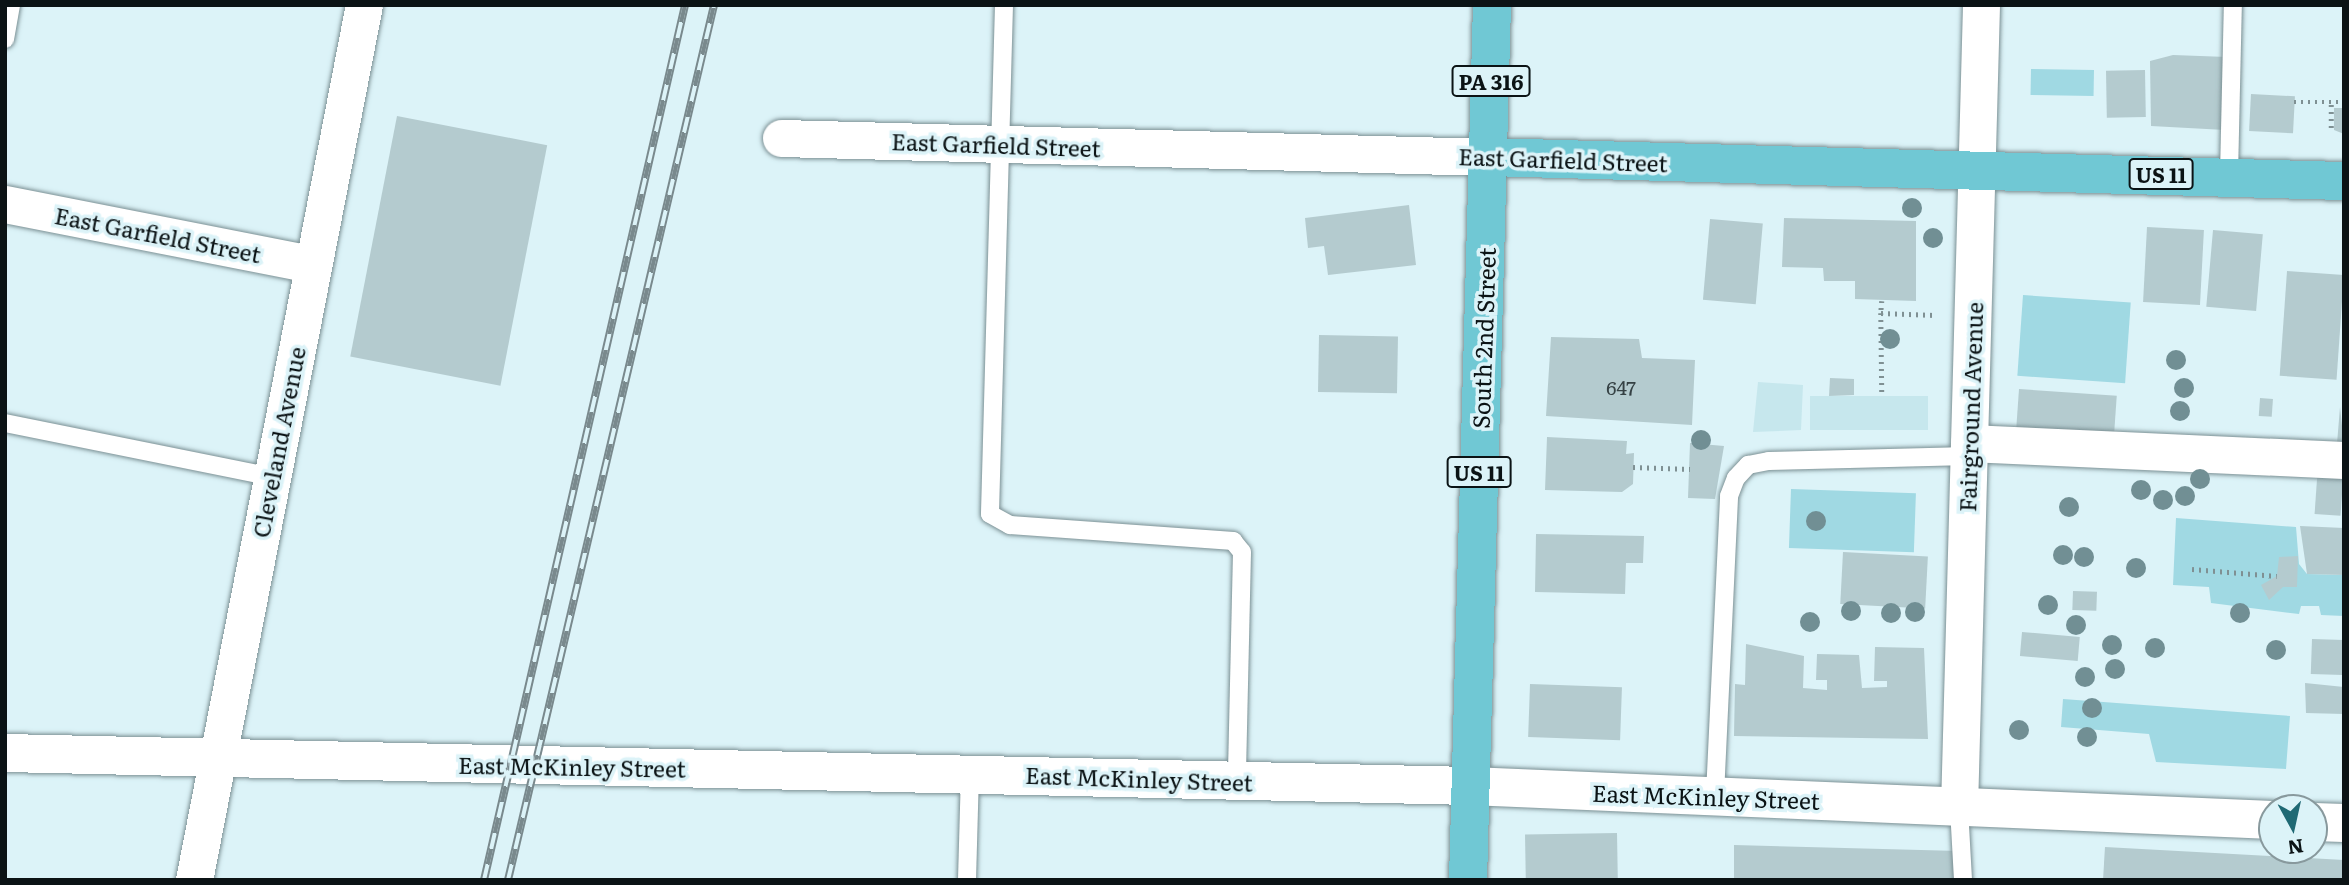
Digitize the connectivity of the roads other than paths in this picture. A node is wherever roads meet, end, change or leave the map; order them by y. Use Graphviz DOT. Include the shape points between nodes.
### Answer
graph roads {
  1 [pos="11,5"];
  2 [pos="364,5"];
  3 [pos="1004,5"];
  4 [pos="1492,5"];
  5 [pos="1980,5"];
  6 [pos="2232,5"];
  7 [pos="5,38"];
  8 [pos="781,138"];
  9 [pos="1002,144"];
  10 [pos="1489,157"];
  11 [pos="1977,169"];
  12 [pos="2229,175"];
  13 [pos="2344,181"];
  14 [pos="5,204"];
  15 [pos="311,264"];
  16 [pos="5,424"];
  17 [pos="1969,450"];
  18 [pos="2344,460"];
  19 [pos="273,477"];
  20 [pos="5,753"];
  21 [pos="218,760"];
  22 [pos="970,772"];
  23 [pos="1237,781"];
  24 [pos="1470,786"];
  25 [pos="1715,795"];
  26 [pos="1959,808"];
  27 [pos="2258,819"];
  28 [pos="194,880"];
  29 [pos="967,880"];
  30 [pos="1468,880"];
  31 [pos="1963,880"];
  1 -- 7 [label="lane"];
  2 -- 15 [label="street, Cleveland Avenue"];
  3 -- 9 [label="lane"];
  4 -- 10 [label="main road, South 2nd Street / PA 316"];
  5 -- 11 [label="street, Fairground Avenue"];
  6 -- 12 [label="lane"];
  8 -- 9 [label="street, East Garfield Street"];
  9 -- 10 [label="street, East Garfield Street"];
  9 -- 23 [label="lane" via="991,322 990,514 1010,526 1233,541 1242,552"];
  10 -- 11 [label="main road, East Garfield Street / US 11"];
  10 -- 24 [label="main road, South 2nd Street / US 11"];
  11 -- 12 [label="main road, East Garfield Street / US 11"];
  11 -- 17 [label="street, Fairground Avenue"];
  12 -- 13 [label="main road, East Garfield Street / US 11"];
  14 -- 15 [label="street, East Garfield Street"];
  15 -- 19 [label="street, Cleveland Avenue"];
  16 -- 19 [label="lane"];
  17 -- 18 [label="street"];
  17 -- 25 [label="lane" via="1769,461 1748,465 1736,478 1729,496"];
  17 -- 26 [label="street, Fairground Avenue"];
  19 -- 21 [label="street, Cleveland Avenue"];
  20 -- 21 [label="street, East McKinley Street"];
  21 -- 22 [label="street, East McKinley Street"];
  21 -- 28 [label="street, Cleveland Avenue"];
  22 -- 23 [label="street, East McKinley Street"];
  22 -- 29 [label="lane"];
  23 -- 24 [label="street, East McKinley Street"];
  24 -- 25 [label="street, East McKinley Street"];
  24 -- 30 [label="main road, South 2nd Street / US 11"];
  25 -- 26 [label="street, East McKinley Street"];
  26 -- 27 [label="street, East McKinley Street"];
  26 -- 31 [label="lane"];
}
